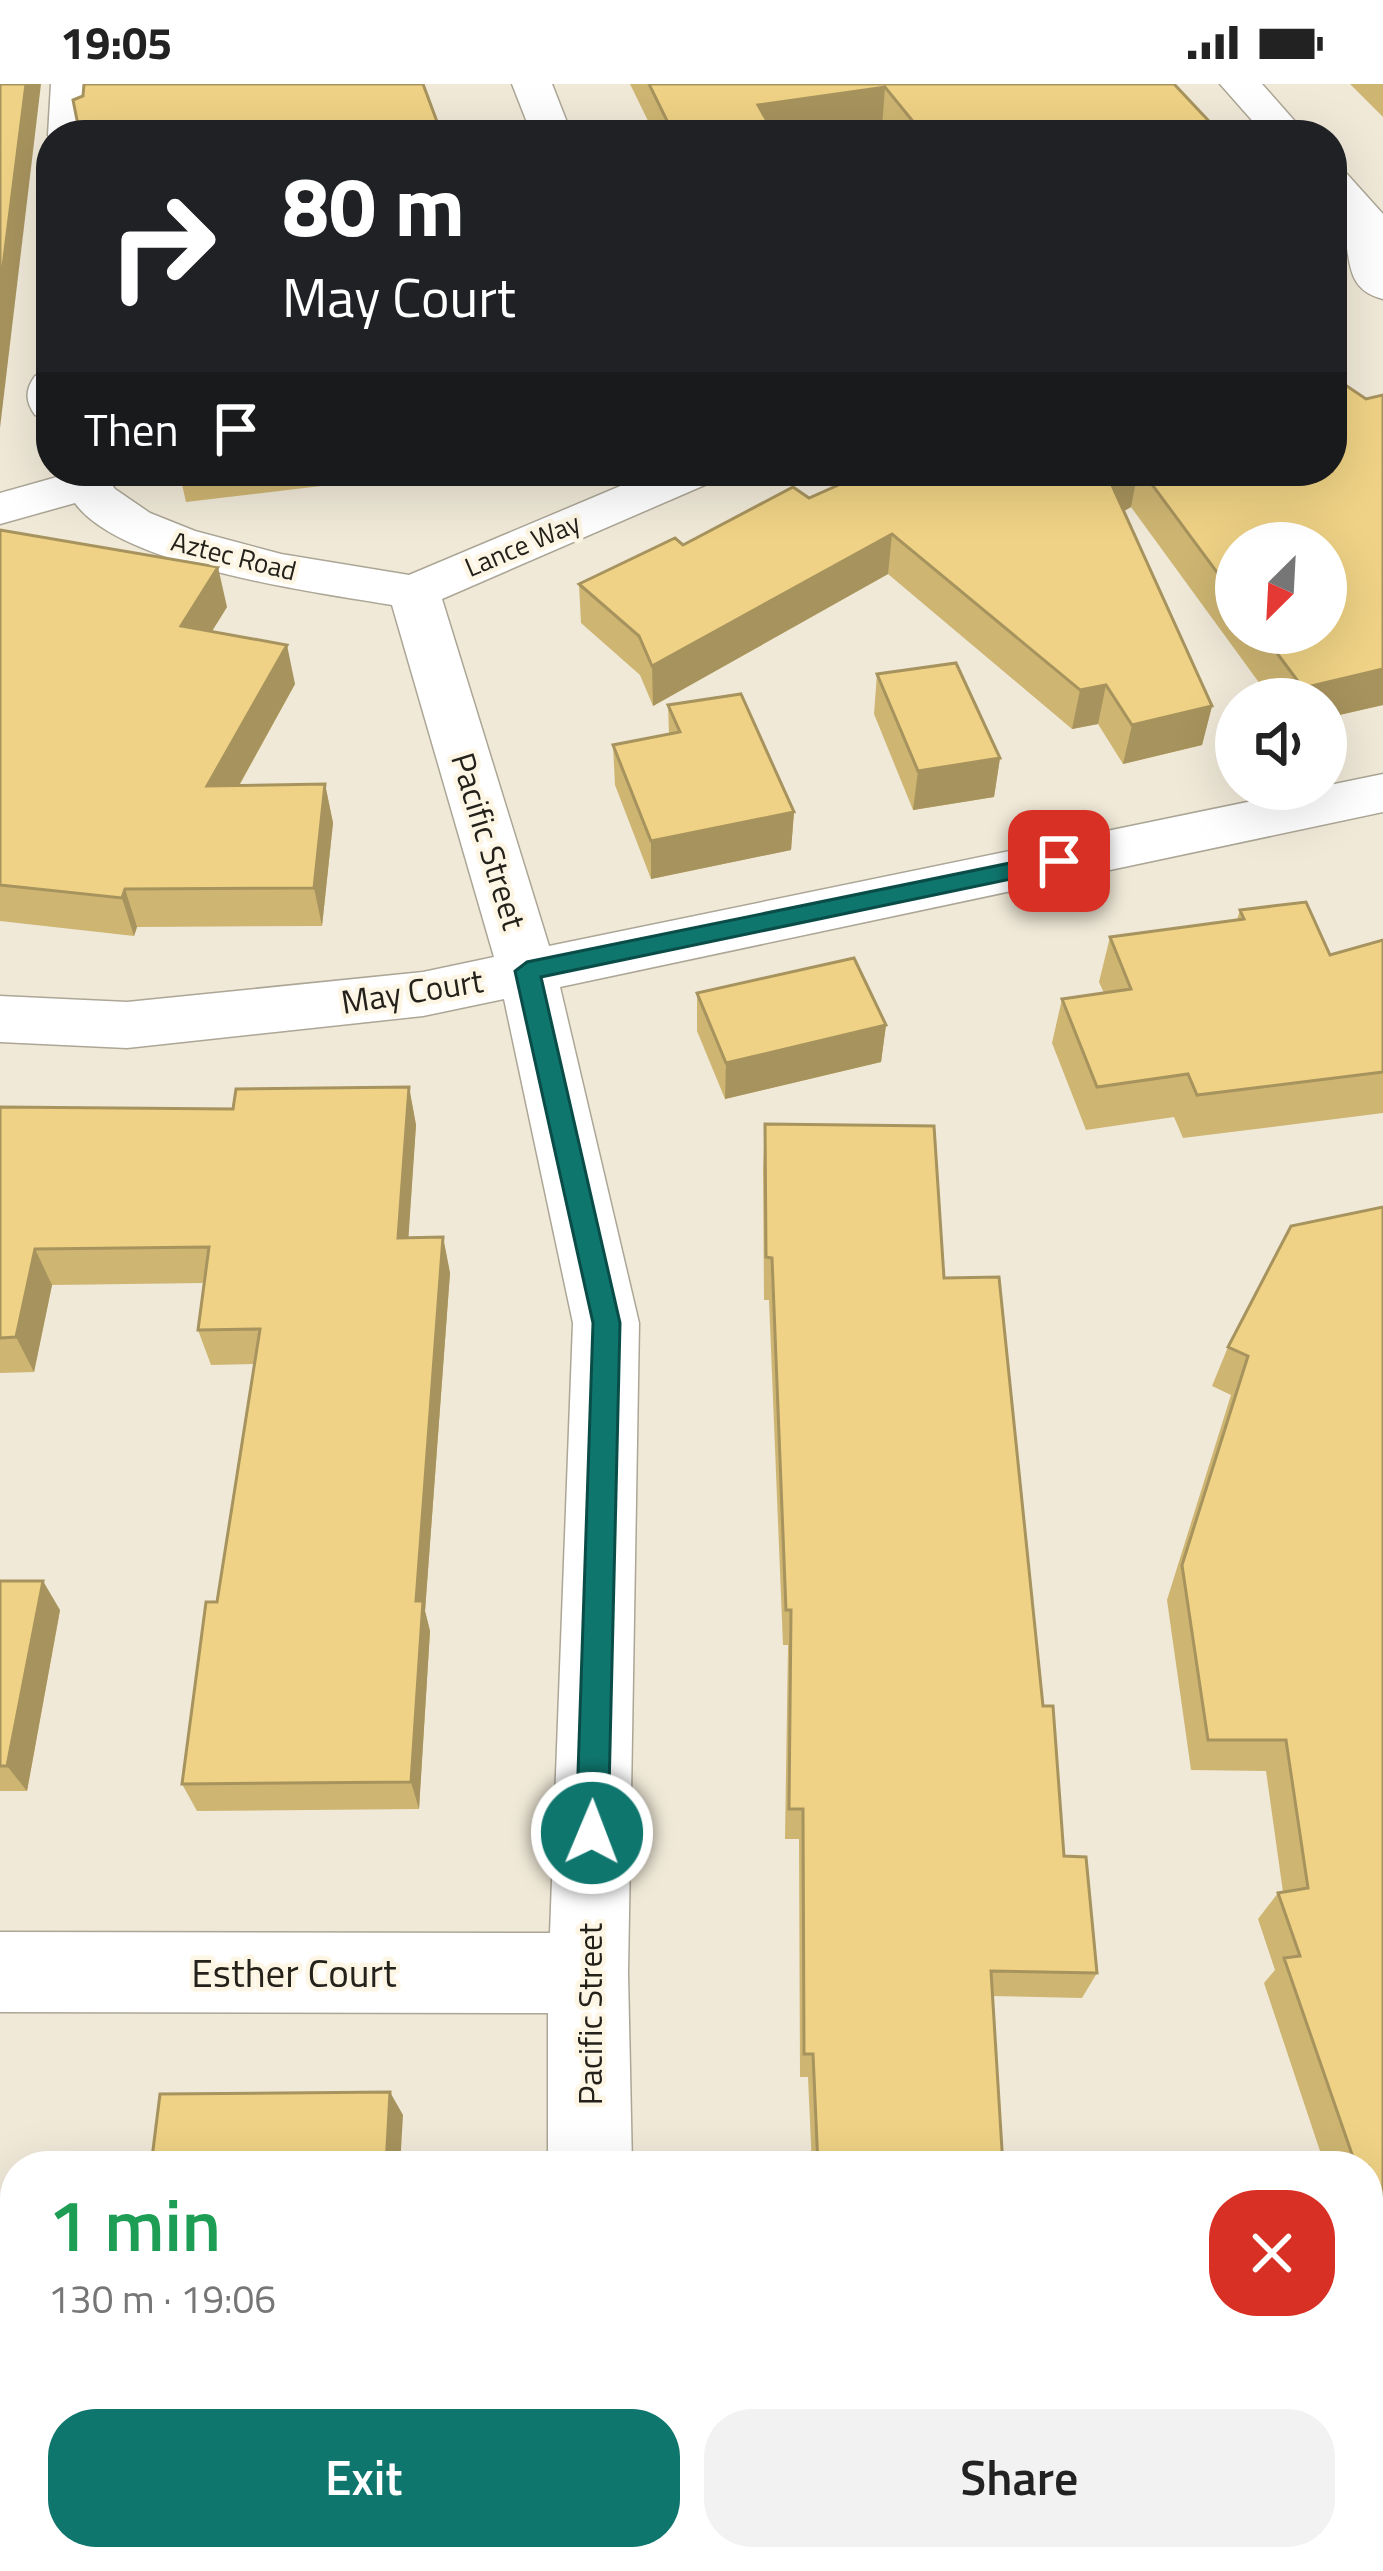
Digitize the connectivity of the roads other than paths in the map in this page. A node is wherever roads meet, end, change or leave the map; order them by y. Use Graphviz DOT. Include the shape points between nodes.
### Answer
graph roads {
  1 [pos="71,84"];
  2 [pos="532,84"];
  3 [pos="1240,84"];
  4 [pos="69,120"];
  5 [pos="546,120"];
  6 [pos="1273,120"];
  7 [pos="1347,199"];
  8 [pos="1362,276"];
  9 [pos="59,486"];
  10 [pos="90,486"];
  11 [pos="662,486"];
  12 [pos="0,509"];
  13 [pos="415,592"];
  14 [pos="1383,793"];
  15 [pos="527,971"];
  16 [pos="0,1019"];
  17 [pos="0,1972"];
  18 [pos="588,1972"];
  19 [pos="590,2151"];
  1 -- 4 [label="street"];
  2 -- 5 [label="street"];
  3 -- 6 [label="street"];
  7 -- 8 [label="street" via="1364,218"];
  9 -- 12 [label="street"];
  10 -- 13 [label="street, Aztec Road" via="140,527 196,550"];
  11 -- 13 [label="street, Lance Way"];
  13 -- 15 [label="street, Pacific Street"];
  14 -- 15 [label="street, May Court"];
  15 -- 16 [label="street, May Court" via="423,994 127,1025"];
  15 -- 18 [label="street, Pacific Street" via="606,1323"];
  17 -- 18 [label="street, Esther Court"];
  18 -- 19 [label="street, Pacific Street"];
}
